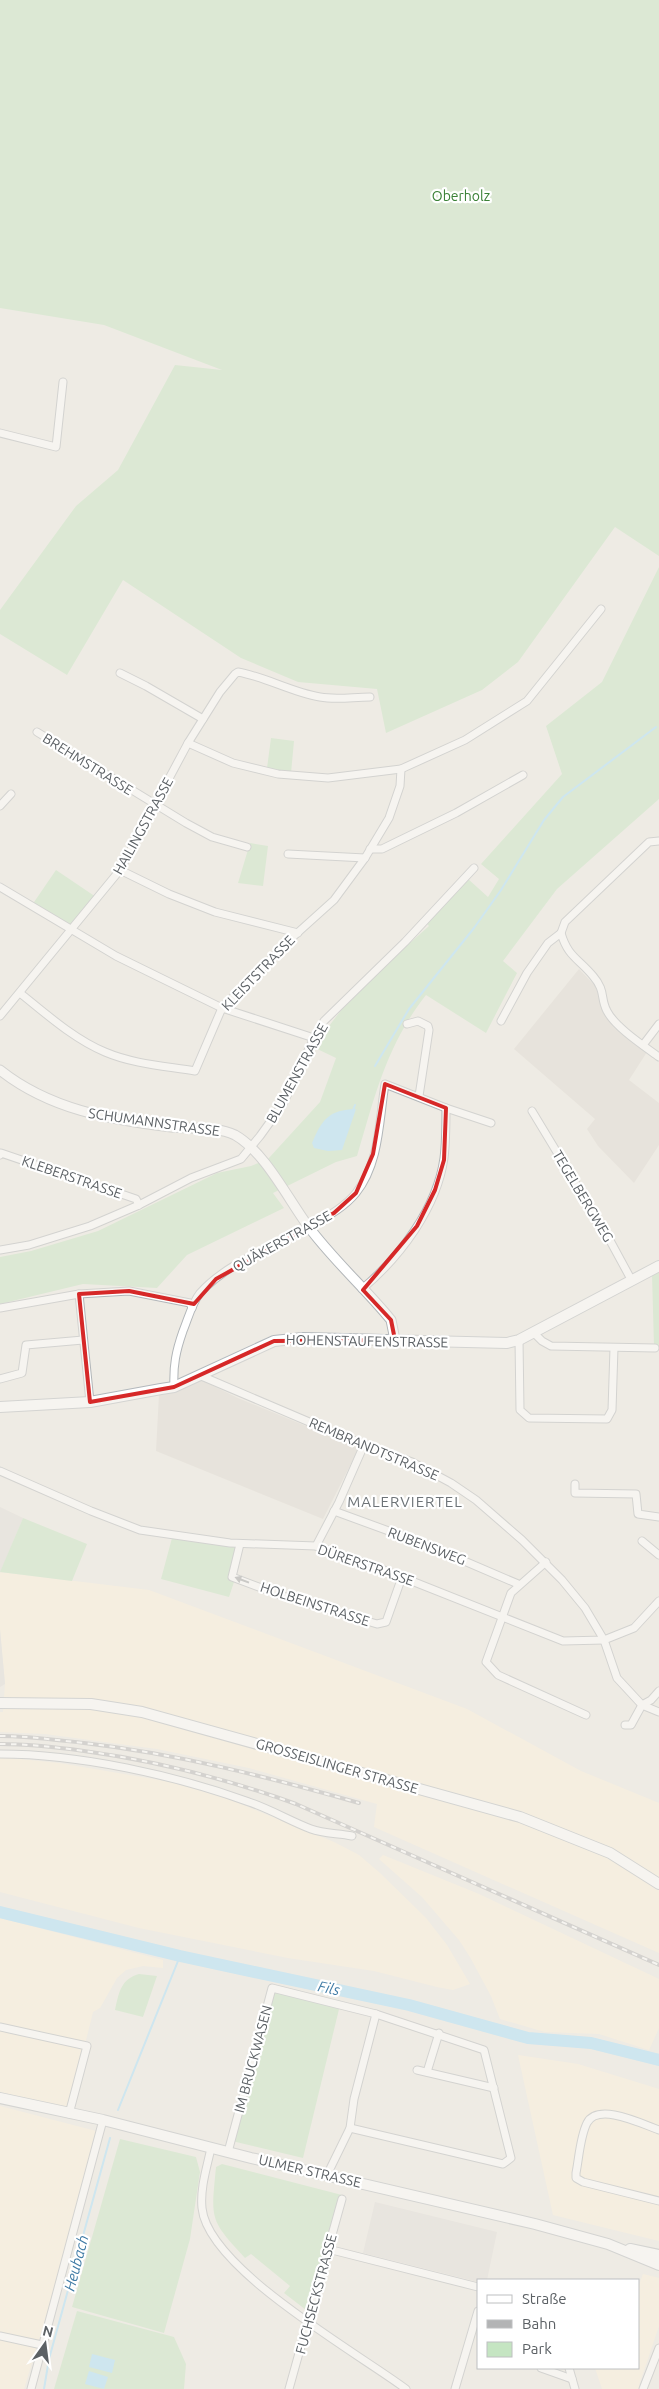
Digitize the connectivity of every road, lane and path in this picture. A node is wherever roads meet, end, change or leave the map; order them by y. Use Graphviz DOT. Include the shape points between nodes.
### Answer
graph roads {
  1 [pos="63,382"];
  2 [pos="0,433"];
  3 [pos="602,609"];
  4 [pos="120,673"];
  5 [pos="370,697"];
  6 [pos="203,719"];
  7 [pos="37,732"];
  8 [pos="188,743"];
  9 [pos="401,769"];
  10 [pos="524,775"];
  11 [pos="11,794"];
  12 [pos="0,806"];
  13 [pos="156,806"];
  14 [pos="659,841"];
  15 [pos="247,847"];
  16 [pos="370,849"];
  17 [pos="288,854"];
  18 [pos="365,858"];
  19 [pos="474,868"];
  20 [pos="120,870"];
  21 [pos="0,887"];
  22 [pos="72,930"];
  23 [pos="298,933"];
  24 [pos="561,933"];
  25 [pos="20,993"];
  26 [pos="222,1008"];
  27 [pos="0,1016"];
  28 [pos="501,1021"];
  29 [pos="407,1024"];
  30 [pos="659,1024"];
  31 [pos="314,1038"];
  32 [pos="643,1046"];
  33 [pos="659,1057"];
  34 [pos="0,1070"];
  35 [pos="419,1096"];
  36 [pos="446,1108"];
  37 [pos="532,1111"];
  38 [pos="491,1123"];
  39 [pos="250,1147"];
  40 [pos="1,1154"];
  41 [pos="139,1205"];
  42 [pos="308,1226"];
  43 [pos="0,1250"];
  44 [pos="659,1266"];
  45 [pos="632,1281"];
  46 [pos="362,1289"];
  47 [pos="79,1294"];
  48 [pos="0,1308"];
  49 [pos="192,1308"];
  50 [pos="533,1332"];
  51 [pos="83,1340"];
  52 [pos="395,1340"];
  53 [pos="519,1340"];
  54 [pos="614,1348"];
  55 [pos="655,1348"];
  56 [pos="199,1374"];
  57 [pos="0,1379"];
  58 [pos="174,1386"];
  59 [pos="90,1402"];
  60 [pos="0,1408"];
  61 [pos="364,1445"];
  62 [pos="0,1471"];
  63 [pos="575,1484"];
  64 [pos="334,1511"];
  65 [pos="659,1518"];
  66 [pos="642,1541"];
  67 [pos="240,1544"];
  68 [pos="316,1546"];
  69 [pos="659,1555"];
  70 [pos="546,1562"];
  71 [pos="402,1577"];
  72 [pos="518,1584"];
  73 [pos="659,1601"];
  74 [pos="502,1616"];
  75 [pos="604,1640"];
  76 [pos="659,1691"];
  77 [pos="0,1703"];
  78 [pos="642,1705"];
  79 [pos="659,1712"];
  80 [pos="586,1715"];
  81 [pos="625,1725"];
  82 [pos="0,1754"];
  83 [pos="352,1836"];
  84 [pos="659,1884"];
  85 [pos="376,2014"];
  86 [pos="0,2026"];
  87 [pos="439,2033"];
  88 [pos="417,2070"];
  89 [pos="427,2072"];
  90 [pos="494,2088"];
  91 [pos="0,2098"];
  92 [pos="69,2114"];
  93 [pos="103,2120"];
  94 [pos="350,2128"];
  95 [pos="659,2130"];
  96 [pos="211,2148"];
  97 [pos="228,2152"];
  98 [pos="327,2175"];
  99 [pos="342,2198"];
  100 [pos="659,2201"];
  101 [pos="619,2248"];
  102 [pos="328,2249"];
  103 [pos="659,2254"];
  104 [pos="659,2265"];
  105 [pos="477,2287"];
  106 [pos="477,2314"];
  107 [pos="308,2323"];
  108 [pos="0,2336"];
  109 [pos="469,2342"];
  110 [pos="42,2345"];
  111 [pos="477,2345"];
  112 [pos="659,2348"];
  113 [pos="544,2369"];
  114 [pos="569,2369"];
  115 [pos="572,2379"];
  116 [pos="31,2389"];
  117 [pos="289,2389"];
  118 [pos="406,2389"];
  119 [pos="455,2389"];
  120 [pos="575,2389"];
  121 [pos="643,2389"];
  1 -- 2 [label="street" via="56,447"];
  3 -- 9 [label="street" via="527,701 465,740"];
  4 -- 6 [label="street"];
  5 -- 6 [label="street, HAILINGSTRASSE" via="320,697 238,672"];
  6 -- 8 [label="street, HAILINGSTRASSE"];
  7 -- 13 [label="street, BREHMSTRASSE"];
  8 -- 9 [label="street" via="233,763 278,774 328,778"];
  8 -- 13 [label="street, HAILINGSTRASSE"];
  9 -- 16 [label="street, KLEISTSTRASSE" via="400,786 388,818"];
  10 -- 16 [label="street" via="382,849"];
  11 -- 12 [label="street"];
  13 -- 15 [label="street, BREHMSTRASSE" via="212,837"];
  13 -- 20 [label="street, HAILINGSTRASSE"];
  14 -- 24 [label="street" via="650,842 586,901 565,922"];
  16 -- 18 [label="street, KLEISTSTRASSE"];
  17 -- 18 [label="street"];
  18 -- 23 [label="street, KLEISTSTRASSE" via="334,900"];
  19 -- 31 [label="street, BLUMENSTRASSE" via="405,942 324,1021"];
  20 -- 22 [label="street, HAILINGSTRASSE"];
  20 -- 23 [label="street" via="215,912"];
  21 -- 22 [label="street"];
  22 -- 25 [label="street, HAILINGSTRASSE"];
  22 -- 26 [label="street" via="116,956"];
  23 -- 26 [label="street, KLEISTSTRASSE"];
  24 -- 28 [label="street" via="548,943 526,973"];
  24 -- 32 [label="street" via="566,950 603,990 606,1010"];
  25 -- 26 [label="street, KLEISTSTRASSE" via="62,1026 104,1052 143,1063 195,1071"];
  25 -- 27 [label="street, HAILINGSTRASSE"];
  26 -- 31 [label="street"];
  29 -- 35 [label="street" via="418,1021 429,1030"];
  30 -- 32 [label="street"];
  31 -- 39 [label="street, BLUMENSTRASSE" via="283,1104"];
  32 -- 33 [label="street"];
  34 -- 39 [label="street, SCHUMANNSTRASSE" via="28,1090 62,1106 148,1123 224,1131"];
  35 -- 36 [label="street"];
  35 -- 42 [label="street, QUÄKERSTRASSE" via="385,1084 382,1121 369,1170 356,1192 334,1213"];
  36 -- 38 [label="street"];
  36 -- 46 [label="street" via="444,1160 435,1190 417,1226 393,1258"];
  37 -- 45 [label="street, TEGELBERGWEG"];
  39 -- 41 [label="street, BLUMENSTRASSE" via="241,1159 191,1178"];
  39 -- 42 [label="street, SCHUMANNSTRASSE" via="280,1182"];
  40 -- 41 [label="street, KLEBERSTRASSE" via="136,1199"];
  41 -- 43 [label="street, BLUMENSTRASSE" via="90,1226 29,1245"];
  42 -- 46 [label="street, SCHUMANNSTRASSE"];
  42 -- 49 [label="street, QUÄKERSTRASSE" via="216,1279 200,1294"];
  44 -- 45 [label="main road, HOHENSTAUFENSTRASSE"];
  45 -- 50 [label="main road, HOHENSTAUFENSTRASSE"];
  46 -- 52 [label="street, SCHUMANNSTRASSE" via="392,1320"];
  47 -- 48 [label="street"];
  47 -- 49 [label="street" via="129,1291 190,1303"];
  47 -- 51 [label="street"];
  49 -- 58 [label="street, QUÄKERSTRASSE" via="173,1364"];
  50 -- 53 [label="main road, HOHENSTAUFENSTRASSE"];
  50 -- 54 [label="street" via="551,1346"];
  51 -- 57 [label="street" via="26,1345 22,1373"];
  51 -- 59 [label="street"];
  52 -- 53 [label="main road, HOHENSTAUFENSTRASSE" via="498,1344"];
  52 -- 56 [label="main road, HOHENSTAUFENSTRASSE" via="303,1338 274,1341"];
  53 -- 54 [label="street" via="520,1410 529,1418 607,1419 612,1410"];
  54 -- 55 [label="street"];
  56 -- 58 [label="main road, HOHENSTAUFENSTRASSE"];
  56 -- 61 [label="street, REMBRANDTSTRASSE"];
  58 -- 59 [label="main road, HOHENSTAUFENSTRASSE"];
  59 -- 60 [label="main road, HOHENSTAUFENSTRASSE"];
  61 -- 64 [label="street"];
  61 -- 70 [label="street, REMBRANDTSTRASSE" via="412,1462 450,1482 494,1515"];
  62 -- 67 [label="street, DÜRERSTRASSE" via="140,1530"];
  63 -- 65 [label="street" via="575,1493 636,1494 638,1514"];
  64 -- 68 [label="street"];
  64 -- 72 [label="street, RUBENSWEG" via="427,1545"];
  66 -- 69 [label="street"];
  67 -- 68 [label="street, DÜRERSTRASSE"];
  71 -- 67 [label="street, HOLBEINSTRASSE, one-way" via="384,1623 377,1624 283,1596 232,1576"];
  68 -- 71 [label="street, DÜRERSTRASSE"];
  70 -- 72 [label="street"];
  70 -- 75 [label="street, REMBRANDTSTRASSE" via="585,1608"];
  71 -- 74 [label="street, DÜRERSTRASSE"];
  72 -- 74 [label="street"];
  73 -- 75 [label="street, DÜRERSTRASSE" via="634,1628"];
  74 -- 75 [label="street, DÜRERSTRASSE" via="563,1641"];
  74 -- 80 [label="street" via="486,1662 498,1675"];
  75 -- 78 [label="street, REMBRANDTSTRASSE" via="617,1678"];
  76 -- 78 [label="street"];
  77 -- 84 [label="main road, GROSSEISLINGER STRASSE" via="91,1704 150,1714 536,1822 610,1854"];
  78 -- 79 [label="street, REMBRANDTSTRASSE"];
  78 -- 81 [label="street" via="631,1726"];
  82 -- 83 [label="street" via="93,1763 169,1778 248,1802 312,1829"];
  85 -- 87 [label="street, IM BRUCKWASEN"];
  85 -- 94 [label="street" via="354,2099"];
  85 -- 97 [label="street, IM BRUCKWASEN" via="272,1988"];
  86 -- 92 [label="street" via="87,2046"];
  87 -- 89 [label="street"];
  87 -- 90 [label="street, IM BRUCKWASEN" via="484,2050"];
  88 -- 89 [label="street"];
  89 -- 90 [label="street"];
  90 -- 94 [label="street, IM BRUCKWASEN" via="511,2158 503,2164"];
  91 -- 92 [label="main road, ULMER STRASSE"];
  92 -- 93 [label="main road, ULMER STRASSE"];
  93 -- 96 [label="main road, ULMER STRASSE"];
  93 -- 110 [label="street"];
  94 -- 98 [label="street"];
  95 -- 100 [label="street" via="605,2113 594,2116 587,2123 576,2173 576,2178 583,2182"];
  96 -- 97 [label="main road, ULMER STRASSE"];
  96 -- 107 [label="street" via="202,2208 213,2238"];
  97 -- 98 [label="main road, ULMER STRASSE"];
  98 -- 101 [label="main road, ULMER STRASSE" via="535,2224"];
  99 -- 102 [label="street, FUCHSECKSTRASSE"];
  101 -- 103 [label="main road, ULMER STRASSE"];
  101 -- 104 [label="main road, ULMER STRASSE"];
  102 -- 105 [label="street"];
  102 -- 107 [label="street, FUCHSECKSTRASSE"];
  106 -- 109 [label="street"];
  107 -- 117 [label="street, FUCHSECKSTRASSE"];
  107 -- 118 [label="street"];
  108 -- 110 [label="street"];
  109 -- 111 [label="street"];
  109 -- 119 [label="street"];
  110 -- 116 [label="street"];
  112 -- 121 [label="street"];
  113 -- 115 [label="street"];
  114 -- 115 [label="street"];
  115 -- 120 [label="street"];
}
